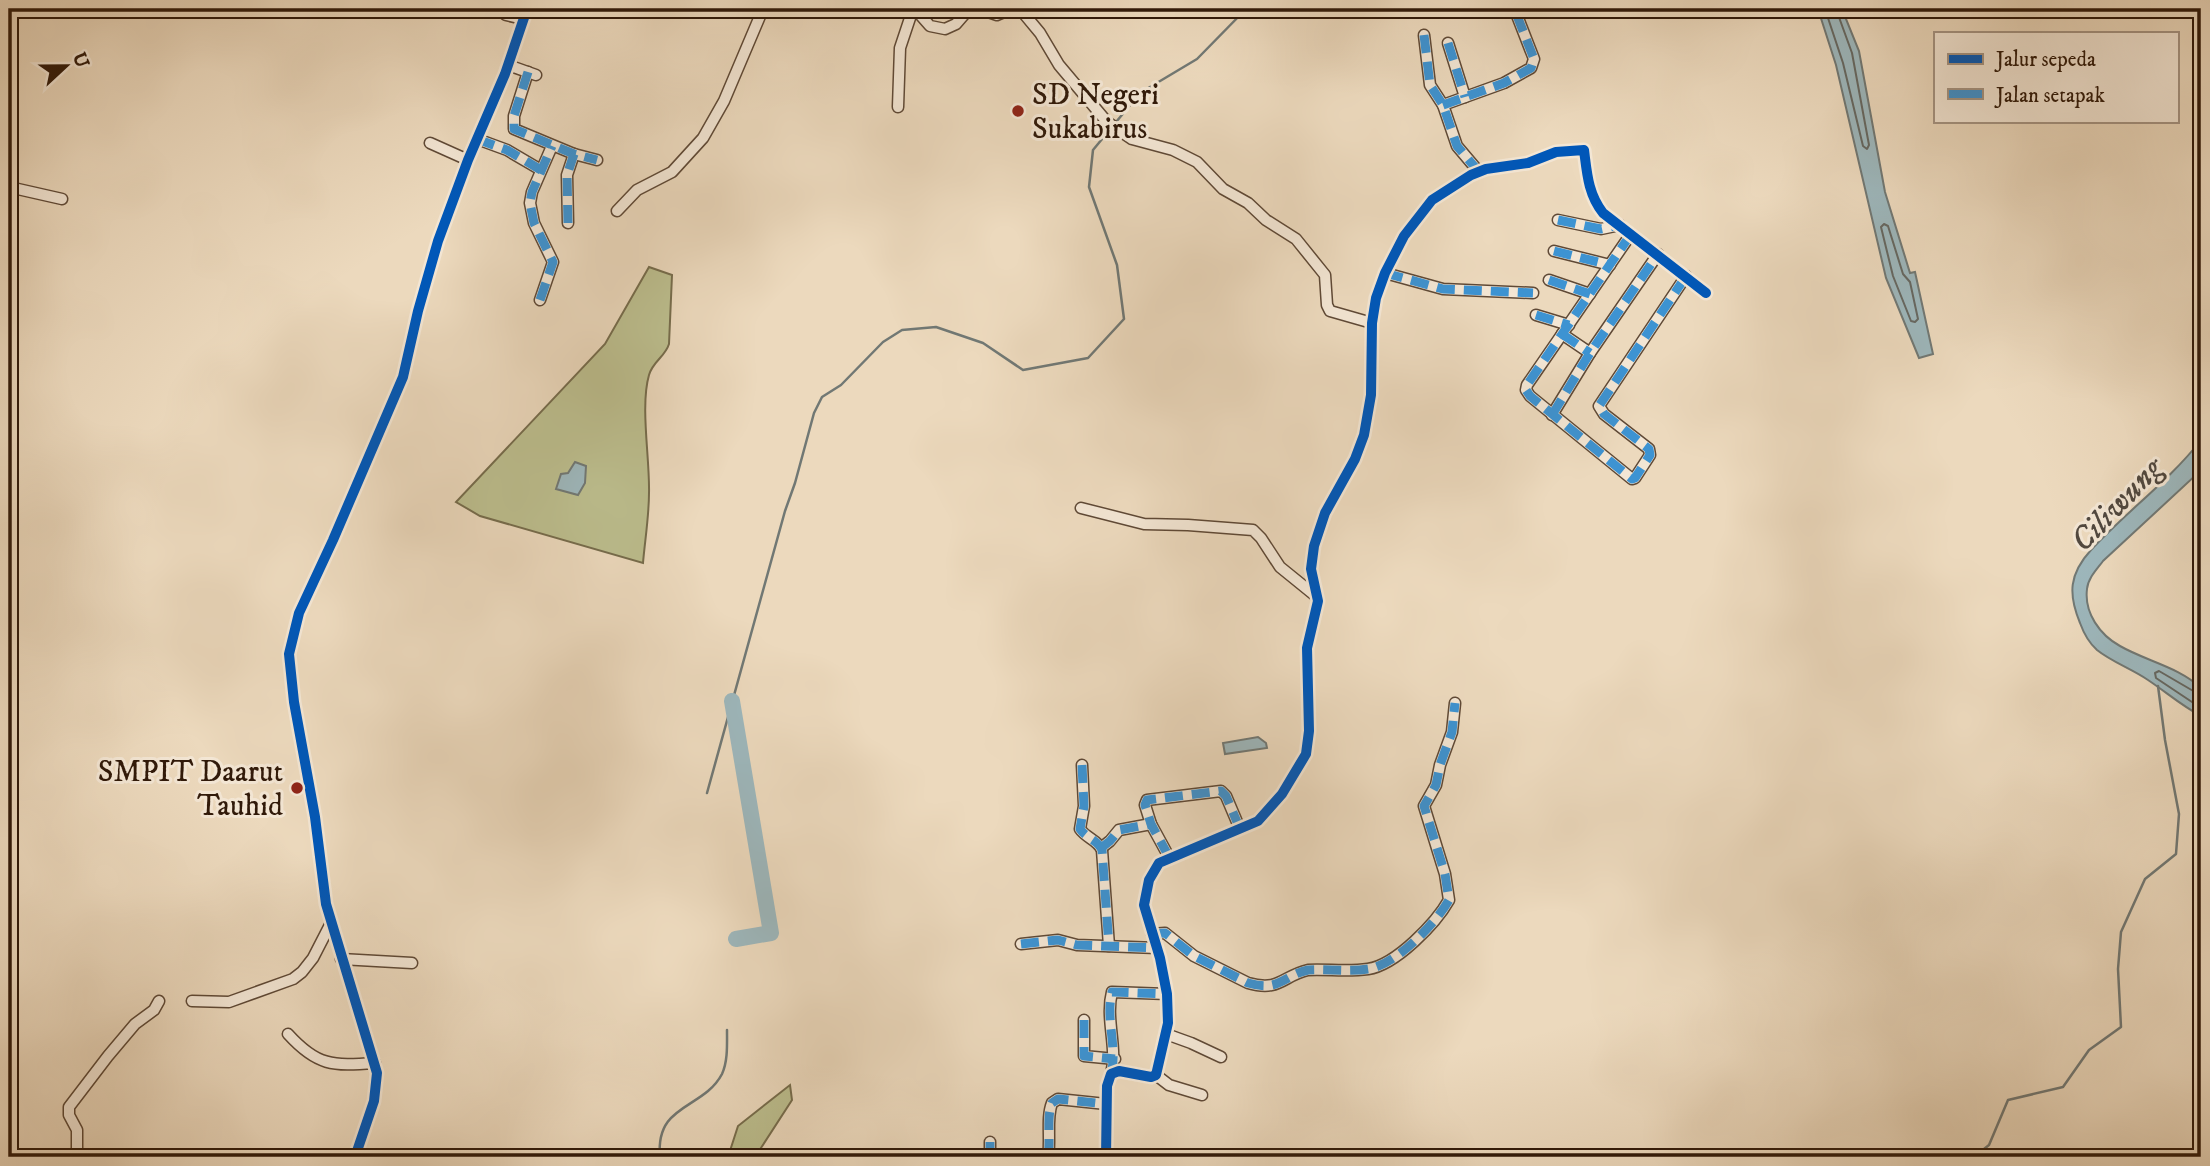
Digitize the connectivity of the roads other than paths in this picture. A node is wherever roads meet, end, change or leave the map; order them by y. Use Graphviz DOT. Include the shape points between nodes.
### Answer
graph roads {
  1 [pos="16,9"];
  2 [pos="499,9"];
  3 [pos="763,9"];
  4 [pos="914,9"];
  5 [pos="969,9"];
  6 [pos="980,9"];
  7 [pos="1012,9"];
  8 [pos="1020,9"];
  9 [pos="1516,13"];
  10 [pos="525,14"];
  11 [pos="9,23"];
  12 [pos="1424,35"];
  13 [pos="1448,43"];
  14 [pos="508,65"];
  15 [pos="1465,97"];
  16 [pos="1443,105"];
  17 [pos="898,107"];
  18 [pos="477,139"];
  19 [pos="430,143"];
  20 [pos="552,146"];
  21 [pos="574,154"];
  22 [pos="468,160"];
  23 [pos="597,160"];
  24 [pos="541,170"];
  25 [pos="1479,172"];
  26 [pos="9,187"];
  27 [pos="62,199"];
  28 [pos="617,211"];
  29 [pos="1558,220"];
  30 [pos="568,223"];
  31 [pos="1620,225"];
  32 [pos="1631,234"];
  33 [pos="1554,251"];
  34 [pos="1658,254"];
  35 [pos="1610,265"];
  36 [pos="1385,273"];
  37 [pos="1686,276"];
  38 [pos="1549,281"];
  39 [pos="1533,292"];
  40 [pos="1706,293"];
  41 [pos="1590,294"];
  42 [pos="540,300"];
  43 [pos="1536,315"];
  44 [pos="1372,323"];
  45 [pos="1566,329"];
  46 [pos="1590,353"];
  47 [pos="1552,415"];
  48 [pos="1081,508"];
  49 [pos="1317,597"];
  50 [pos="1455,704"];
  51 [pos="1082,765"];
  52 [pos="1151,824"];
  53 [pos="1240,829"];
  54 [pos="1101,848"];
  55 [pos="1168,857"];
  56 [pos="331,923"];
  57 [pos="1152,934"];
  58 [pos="1021,944"];
  59 [pos="1109,946"];
  60 [pos="1157,948"];
  61 [pos="341,959"];
  62 [pos="412,963"];
  63 [pos="1167,994"];
  64 [pos="159,1001"];
  65 [pos="192,1001"];
  66 [pos="1084,1020"];
  67 [pos="288,1034"];
  68 [pos="1166,1034"];
  69 [pos="1221,1058"];
  70 [pos="1115,1059"];
  71 [pos="375,1063"];
  72 [pos="1111,1074"];
  73 [pos="1156,1075"];
  74 [pos="1202,1095"];
  75 [pos="1106,1104"];
  76 [pos="990,1142"];
  77 [pos="78,1157"];
  78 [pos="355,1157"];
  79 [pos="990,1157"];
  80 [pos="1048,1157"];
  81 [pos="1106,1157"];
  1 -- 11 [label="street"];
  2 -- 10 [label="street" via="506,15"];
  3 -- 28 [label="street" via="719,112 703,138 672,172 637,190"];
  4 -- 5 [label="street" via="930,26 942,29 952,27"];
  4 -- 17 [label="street" via="900,48"];
  6 -- 7 [label="street" via="997,15"];
  8 -- 44 [label="street" via="1107,122 1125,135 1203,167 1223,189 1296,239 1325,275 1329,309"];
  9 -- 15 [label="street" via="1533,65 1504,83"];
  10 -- 14 [label="street"];
  12 -- 16 [label="street" via="1429,80"];
  13 -- 15 [label="street"];
  14 -- 18 [label="street"];
  14 -- 20 [label="street" via="532,74 513,127"];
  15 -- 16 [label="street"];
  16 -- 25 [label="street" via="1457,146"];
  18 -- 22 [label="street"];
  18 -- 24 [label="street"];
  19 -- 22 [label="street"];
  20 -- 21 [label="street"];
  20 -- 24 [label="street"];
  21 -- 23 [label="street"];
  21 -- 30 [label="street" via="567,175"];
  22 -- 56 [label="street" via="431,265 403,376 299,613 289,654"];
  24 -- 42 [label="street" via="530,208 553,266"];
  25 -- 31 [label="street" via="1528,163 1556,152 1584,150 1595,202"];
  25 -- 36 [label="street" via="1442,192 1426,207"];
  26 -- 27 [label="street"];
  29 -- 31 [label="street" via="1601,229"];
  31 -- 32 [label="street"];
  32 -- 34 [label="street"];
  32 -- 35 [label="street"];
  33 -- 35 [label="street"];
  34 -- 37 [label="street"];
  34 -- 46 [label="street"];
  35 -- 41 [label="street"];
  36 -- 39 [label="street" via="1443,289"];
  36 -- 44 [label="street"];
  37 -- 40 [label="street"];
  37 -- 47 [label="street" via="1599,406 1649,449 1636,478"];
  38 -- 41 [label="street"];
  41 -- 45 [label="street"];
  43 -- 45 [label="street"];
  44 -- 49 [label="street" via="1367,421 1360,447 1318,532 1311,569"];
  45 -- 46 [label="street"];
  45 -- 47 [label="street" via="1526,387"];
  46 -- 47 [label="street"];
  48 -- 49 [label="street" via="1144,524 1253,530 1280,567"];
  49 -- 53 [label="street" via="1307,648 1310,731 1306,754 1267,812"];
  50 -- 57 [label="street" via="1436,785 1424,806 1450,900 1432,924 1404,948 1375,967 1308,970 1279,985 1257,985 1194,956 1165,933"];
  51 -- 54 [label="street" via="1080,829"];
  52 -- 53 [label="street" via="1147,800 1218,790 1226,796"];
  52 -- 54 [label="street" via="1119,830"];
  52 -- 55 [label="street"];
  53 -- 55 [label="street"];
  54 -- 59 [label="street"];
  55 -- 57 [label="street" via="1156,866 1145,893 1144,909"];
  56 -- 61 [label="street"];
  56 -- 65 [label="street" via="313,958 293,979 229,1003"];
  57 -- 60 [label="street"];
  58 -- 59 [label="street" via="1058,940"];
  59 -- 60 [label="street"];
  60 -- 63 [label="street"];
  61 -- 62 [label="street"];
  61 -- 71 [label="street"];
  63 -- 68 [label="street"];
  63 -- 70 [label="street" via="1112,992 1110,1029"];
  64 -- 77 [label="street" via="125,1035 69,1107 77,1130"];
  66 -- 70 [label="street" via="1084,1057"];
  67 -- 71 [label="street" via="318,1060"];
  68 -- 69 [label="street"];
  68 -- 73 [label="street"];
  70 -- 72 [label="street"];
  71 -- 78 [label="street" via="374,1101"];
  72 -- 73 [label="street"];
  72 -- 75 [label="street"];
  73 -- 74 [label="street" via="1169,1085"];
  75 -- 80 [label="street" via="1059,1099 1052,1103"];
  75 -- 81 [label="street"];
  76 -- 79 [label="street"];
}
